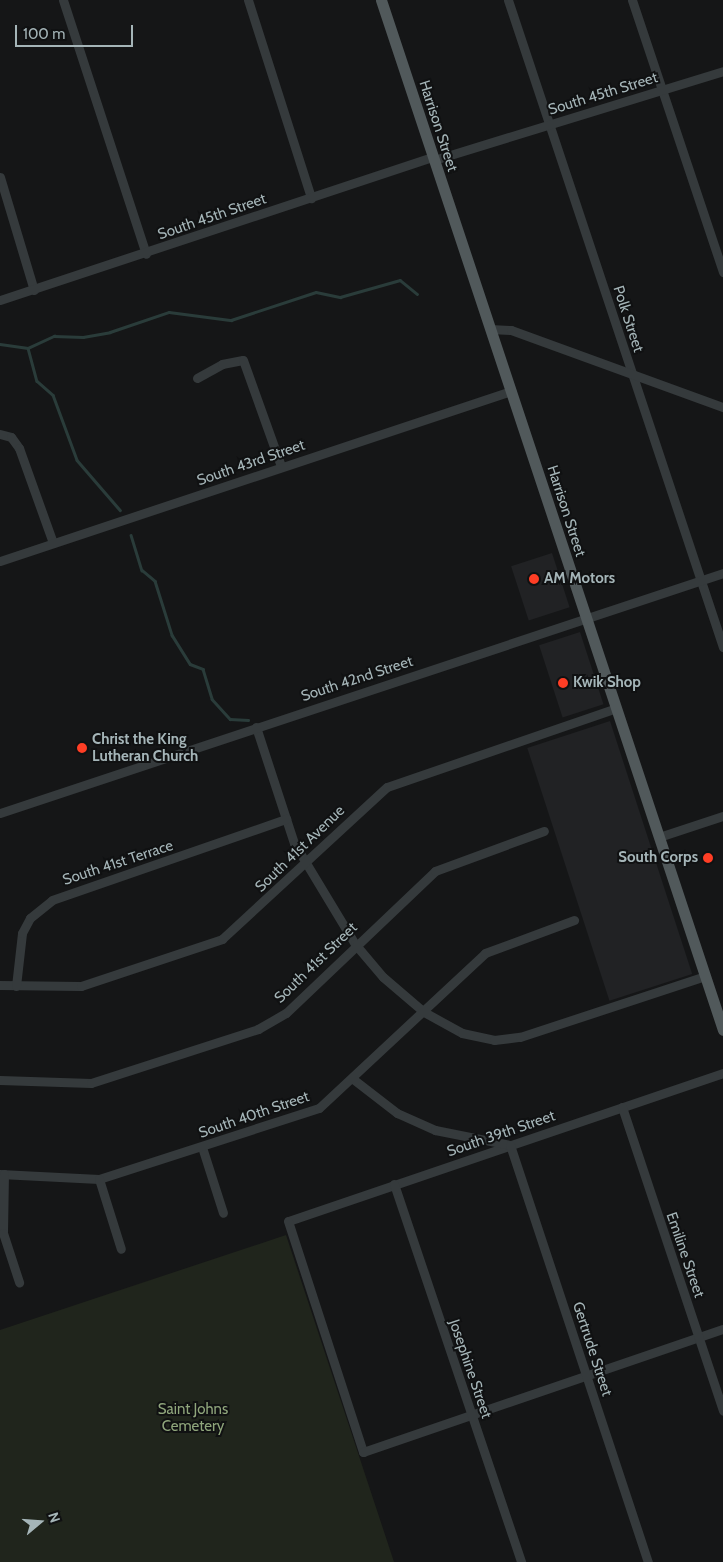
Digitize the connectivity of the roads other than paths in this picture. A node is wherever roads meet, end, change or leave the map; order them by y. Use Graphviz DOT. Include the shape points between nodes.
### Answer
graph roads {
  1 [pos="63,0"];
  2 [pos="248,0"];
  3 [pos="381,0"];
  4 [pos="508,0"];
  5 [pos="632,0"];
  6 [pos="723,71"];
  7 [pos="662,90"];
  8 [pos="550,125"];
  9 [pos="433,158"];
  10 [pos="0,177"];
  11 [pos="311,198"];
  12 [pos="146,254"];
  13 [pos="723,272"];
  14 [pos="34,290"];
  15 [pos="0,300"];
  16 [pos="490,329"];
  17 [pos="632,374"];
  18 [pos="196,378"];
  19 [pos="511,391"];
  20 [pos="723,407"];
  21 [pos="0,434"];
  22 [pos="281,466"];
  23 [pos="53,542"];
  24 [pos="0,561"];
  25 [pos="723,573"];
  26 [pos="701,580"];
  27 [pos="586,618"];
  28 [pos="723,646"];
  29 [pos="616,708"];
  30 [pos="256,727"];
  31 [pos="0,813"];
  32 [pos="723,816"];
  33 [pos="286,819"];
  34 [pos="544,831"];
  35 [pos="659,837"];
  36 [pos="304,863"];
  37 [pos="574,920"];
  38 [pos="356,944"];
  39 [pos="705,976"];
  40 [pos="0,985"];
  41 [pos="16,986"];
  42 [pos="424,1012"];
  43 [pos="723,1030"];
  44 [pos="723,1073"];
  45 [pos="353,1079"];
  46 [pos="0,1080"];
  47 [pos="622,1107"];
  48 [pos="510,1145"];
  49 [pos="202,1147"];
  50 [pos="2,1174"];
  51 [pos="99,1179"];
  52 [pos="394,1184"];
  53 [pos="223,1213"];
  54 [pos="120,1249"];
  55 [pos="19,1282"];
  56 [pos="723,1329"];
  57 [pos="698,1337"];
  58 [pos="586,1376"];
  59 [pos="723,1411"];
  60 [pos="471,1415"];
  61 [pos="521,1562"];
  62 [pos="648,1562"];
  1 -- 12 [label="street"];
  2 -- 11 [label="street"];
  3 -- 9 [label="main road, Harrison Street"];
  4 -- 8 [label="street, Polk Street"];
  5 -- 7 [label="street"];
  6 -- 7 [label="street, South 45th Street"];
  7 -- 8 [label="street, South 45th Street"];
  7 -- 13 [label="street"];
  8 -- 9 [label="street, South 45th Street"];
  8 -- 17 [label="street, Polk Street"];
  9 -- 11 [label="street, South 45th Street"];
  9 -- 16 [label="main road, Harrison Street"];
  10 -- 14 [label="street"];
  11 -- 12 [label="street, South 45th Street"];
  12 -- 14 [label="street, South 45th Street"];
  14 -- 15 [label="street, South 45th Street"];
  16 -- 17 [label="street" via="511,330"];
  16 -- 19 [label="main road, Harrison Street"];
  17 -- 20 [label="street"];
  17 -- 26 [label="street, Polk Street"];
  18 -- 22 [label="street" via="222,364 243,360"];
  19 -- 22 [label="street, South 43rd Street"];
  19 -- 27 [label="main road, Harrison Street"];
  21 -- 23 [label="street" via="11,437 19,448"];
  22 -- 23 [label="street, South 43rd Street"];
  23 -- 24 [label="street, South 43rd Street"];
  25 -- 26 [label="street, South 42nd Street"];
  26 -- 27 [label="street, South 42nd Street"];
  26 -- 28 [label="street, Polk Street"];
  27 -- 29 [label="main road, Harrison Street"];
  27 -- 30 [label="street, South 42nd Street"];
  29 -- 35 [label="main road, Harrison Street"];
  29 -- 36 [label="street, South 41st Avenue" via="387,787"];
  30 -- 31 [label="street, South 42nd Street"];
  30 -- 33 [label="street"];
  32 -- 35 [label="street"];
  33 -- 36 [label="street"];
  33 -- 41 [label="street, South 41st Terrace" via="52,900 30,918 22,933"];
  34 -- 38 [label="street, South 41st Street" via="436,870"];
  35 -- 39 [label="main road, Harrison Street"];
  36 -- 38 [label="street"];
  36 -- 41 [label="street, South 41st Avenue" via="234,930 209,945 81,986"];
  37 -- 42 [label="street, South 40th Street" via="485,953"];
  38 -- 42 [label="street" via="383,977"];
  38 -- 46 [label="street, South 41st Street" via="286,1013 258,1029 91,1083"];
  39 -- 42 [label="street" via="507,1040 462,1033"];
  39 -- 43 [label="main road, Harrison Street"];
  40 -- 41 [label="street, South 41st Avenue"];
  42 -- 45 [label="street, South 40th Street"];
  44 -- 47 [label="street, South 39th Street"];
  45 -- 48 [label="street" via="398,1113 436,1130"];
  45 -- 49 [label="street, South 40th Street" via="319,1108"];
  47 -- 48 [label="street, South 39th Street"];
  47 -- 57 [label="street, Emiline Street"];
  48 -- 52 [label="street, South 39th Street"];
  48 -- 58 [label="street, Gertrude Street"];
  49 -- 51 [label="street, South 40th Street"];
  49 -- 53 [label="street"];
  50 -- 51 [label="street, South 40th Street"];
  50 -- 55 [label="street" via="3,1233"];
  51 -- 54 [label="street"];
  52 -- 60 [label="street, Josephine Street"];
  52 -- 60 [label="street, South 39th Street" via="288,1221 363,1452"];
  56 -- 57 [label="street"];
  57 -- 58 [label="street"];
  57 -- 59 [label="street, Emiline Street"];
  58 -- 60 [label="street"];
  58 -- 62 [label="street, Gertrude Street"];
  60 -- 61 [label="street, Josephine Street"];
}
